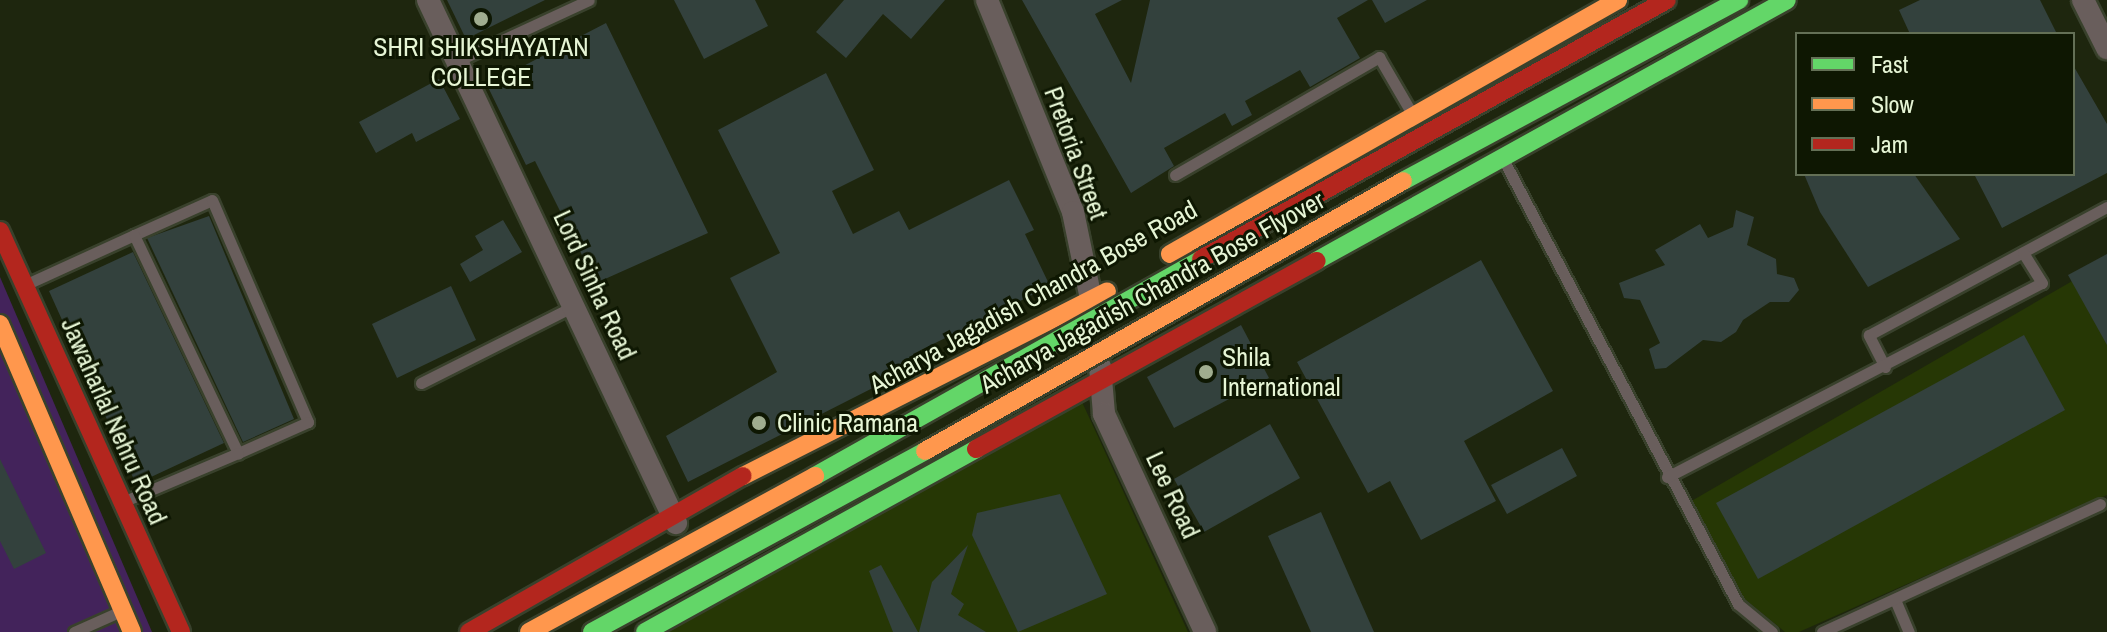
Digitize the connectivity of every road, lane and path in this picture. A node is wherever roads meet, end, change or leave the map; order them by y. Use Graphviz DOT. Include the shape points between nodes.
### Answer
graph roads {
  1 [pos="428,0"];
  2 [pos="589,0"];
  3 [pos="987,0"];
  4 [pos="1618,0"];
  5 [pos="1667,0"];
  6 [pos="1739,0"];
  7 [pos="1787,0"];
  8 [pos="2083,0"];
  9 [pos="2107,48"];
  10 [pos="457,61"];
  11 [pos="1412,114"];
  12 [pos="1503,159"];
  13 [pos="1175,175"];
  14 [pos="2107,207"];
  15 [pos="0,231"];
  16 [pos="134,235"];
  17 [pos="2023,253"];
  18 [pos="24,285"];
  19 [pos="1092,300"];
  20 [pos="574,306"];
  21 [pos="0,324"];
  22 [pos="1885,367"];
  23 [pos="1101,378"];
  24 [pos="421,383"];
  25 [pos="238,453"];
  26 [pos="1667,477"];
  27 [pos="122,502"];
  28 [pos="2100,504"];
  29 [pos="671,513"];
  30 [pos="713,594"];
  31 [pos="1896,602"];
  32 [pos="123,610"];
  33 [pos="74,632"];
  34 [pos="132,632"];
  35 [pos="181,632"];
  36 [pos="469,632"];
  37 [pos="529,632"];
  38 [pos="592,632"];
  39 [pos="645,632"];
  40 [pos="1205,632"];
  41 [pos="1772,632"];
  42 [pos="1822,632"];
  43 [pos="1909,632"];
  1 -- 10 [label="street, Lord Sinha Road"];
  2 -- 10 [label="lane"];
  3 -- 19 [label="street, Pretoria Street" via="1073,212"];
  4 -- 11 [label="main road, Acharya Jagadish Chandra Bose Road"];
  5 -- 37 [label="main road, Acharya Jagadish Chandra Bose Flyover, bridge" via="1329,185 936,411"];
  6 -- 38 [label="main road, Acharya Jagadish Chandra Bose Flyover, bridge" via="1397,184 736,558"];
  7 -- 12 [label="main road"];
  8 -- 9 [label="street"];
  10 -- 20 [label="street, Lord Sinha Road"];
  11 -- 13 [label="lane" via="1379,57"];
  11 -- 19 [label="main road, Acharya Jagadish Chandra Bose Road"];
  12 -- 23 [label="main road"];
  12 -- 26 [label="lane"];
  14 -- 17 [label="lane"];
  15 -- 18 [label="main road, Jawaharlal Nehru Road"];
  16 -- 18 [label="lane"];
  16 -- 25 [label="lane"];
  16 -- 25 [label="lane" via="212,200 308,422"];
  17 -- 22 [label="lane" via="1869,335"];
  17 -- 22 [label="lane" via="2042,283"];
  18 -- 27 [label="main road, Jawaharlal Nehru Road"];
  19 -- 23 [label="street, Pretoria Street"];
  19 -- 29 [label="main road, Acharya Jagadish Chandra Bose Road"];
  20 -- 24 [label="lane"];
  20 -- 29 [label="street, Lord Sinha Road"];
  21 -- 32 [label="main road"];
  22 -- 26 [label="lane"];
  23 -- 30 [label="main road"];
  23 -- 40 [label="street, Lee Road" via="1104,414"];
  25 -- 27 [label="lane"];
  26 -- 41 [label="lane" via="1738,604"];
  27 -- 35 [label="main road, Jawaharlal Nehru Road"];
  28 -- 31 [label="lane"];
  29 -- 30 [label="street, Lord Sinha Road"];
  29 -- 36 [label="main road, Acharya Jagadish Chandra Bose Road"];
  30 -- 39 [label="main road"];
  31 -- 42 [label="lane"];
  31 -- 43 [label="lane"];
  32 -- 33 [label="lane"];
  32 -- 34 [label="main road"];
}
